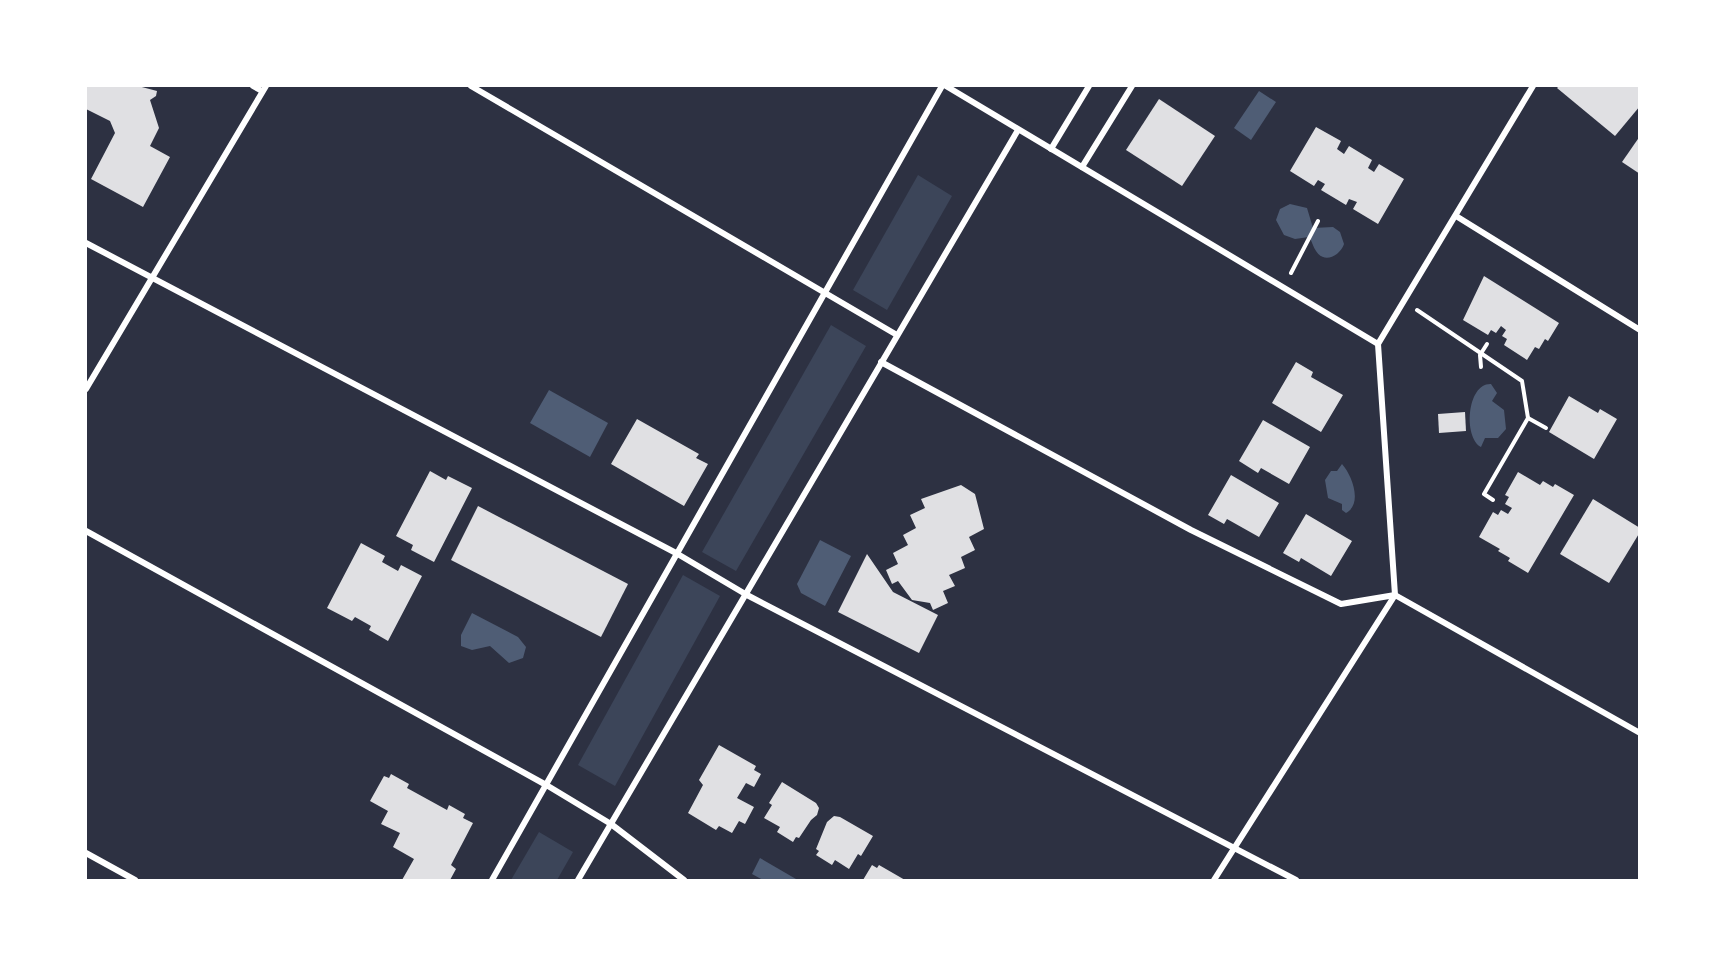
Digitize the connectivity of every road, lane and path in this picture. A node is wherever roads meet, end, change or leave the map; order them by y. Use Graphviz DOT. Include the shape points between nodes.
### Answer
graph roads {
  1 [pos="253,86"];
  2 [pos="471,86"];
  3 [pos="944,86"];
  4 [pos="1089,86"];
  5 [pos="1132,86"];
  6 [pos="1533,86"];
  7 [pos="264,88"];
  8 [pos="1018,130"];
  9 [pos="1052,149"];
  10 [pos="1082,167"];
  11 [pos="1456,216"];
  12 [pos="1318,220"];
  13 [pos="86,243"];
  14 [pos="153,278"];
  15 [pos="1284,288"];
  16 [pos="826,293"];
  17 [pos="1404,301"];
  18 [pos="1640,330"];
  19 [pos="897,335"];
  20 [pos="1378,344"];
  21 [pos="1487,344"];
  22 [pos="1480,355"];
  23 [pos="881,362"];
  24 [pos="1481,367"];
  25 [pos="86,389"];
  26 [pos="1528,418"];
  27 [pos="1546,428"];
  28 [pos="1493,500"];
  29 [pos="86,531"];
  30 [pos="676,553"];
  31 [pos="747,595"];
  32 [pos="1395,596"];
  33 [pos="1640,733"];
  34 [pos="548,786"];
  35 [pos="610,824"];
  36 [pos="1235,848"];
  37 [pos="86,853"];
  38 [pos="135,880"];
  39 [pos="492,880"];
  40 [pos="578,880"];
  41 [pos="684,880"];
  42 [pos="1214,880"];
  43 [pos="1296,880"];
  1 -- 7 [label="street"];
  2 -- 16 [label="street"];
  3 -- 8 [label="street"];
  3 -- 16 [label="street"];
  4 -- 9 [label="street"];
  5 -- 10 [label="street"];
  6 -- 11 [label="street"];
  7 -- 14 [label="street"];
  8 -- 9 [label="street"];
  8 -- 19 [label="street"];
  9 -- 10 [label="street"];
  10 -- 15 [label="street"];
  11 -- 17 [label="street"];
  11 -- 18 [label="street"];
  12 -- 15 [label="path"];
  13 -- 14 [label="street"];
  14 -- 25 [label="street"];
  14 -- 30 [label="street"];
  15 -- 20 [label="street"];
  16 -- 19 [label="street"];
  16 -- 30 [label="street"];
  17 -- 20 [label="street"];
  17 -- 22 [label="path"];
  19 -- 23 [label="street"];
  20 -- 32 [label="street"];
  21 -- 22 [label="path"];
  22 -- 24 [label="path"];
  22 -- 26 [label="path" via="1522,381"];
  23 -- 31 [label="street"];
  23 -- 32 [label="street" via="1191,530 1341,604"];
  26 -- 27 [label="path"];
  26 -- 28 [label="path" via="1484,494"];
  29 -- 34 [label="street"];
  30 -- 31 [label="street"];
  30 -- 34 [label="street"];
  31 -- 35 [label="street"];
  31 -- 36 [label="street"];
  32 -- 33 [label="street"];
  32 -- 36 [label="street"];
  34 -- 35 [label="street"];
  34 -- 39 [label="street"];
  35 -- 40 [label="street"];
  35 -- 41 [label="street"];
  36 -- 42 [label="street"];
  36 -- 43 [label="street"];
  37 -- 38 [label="street"];
}
